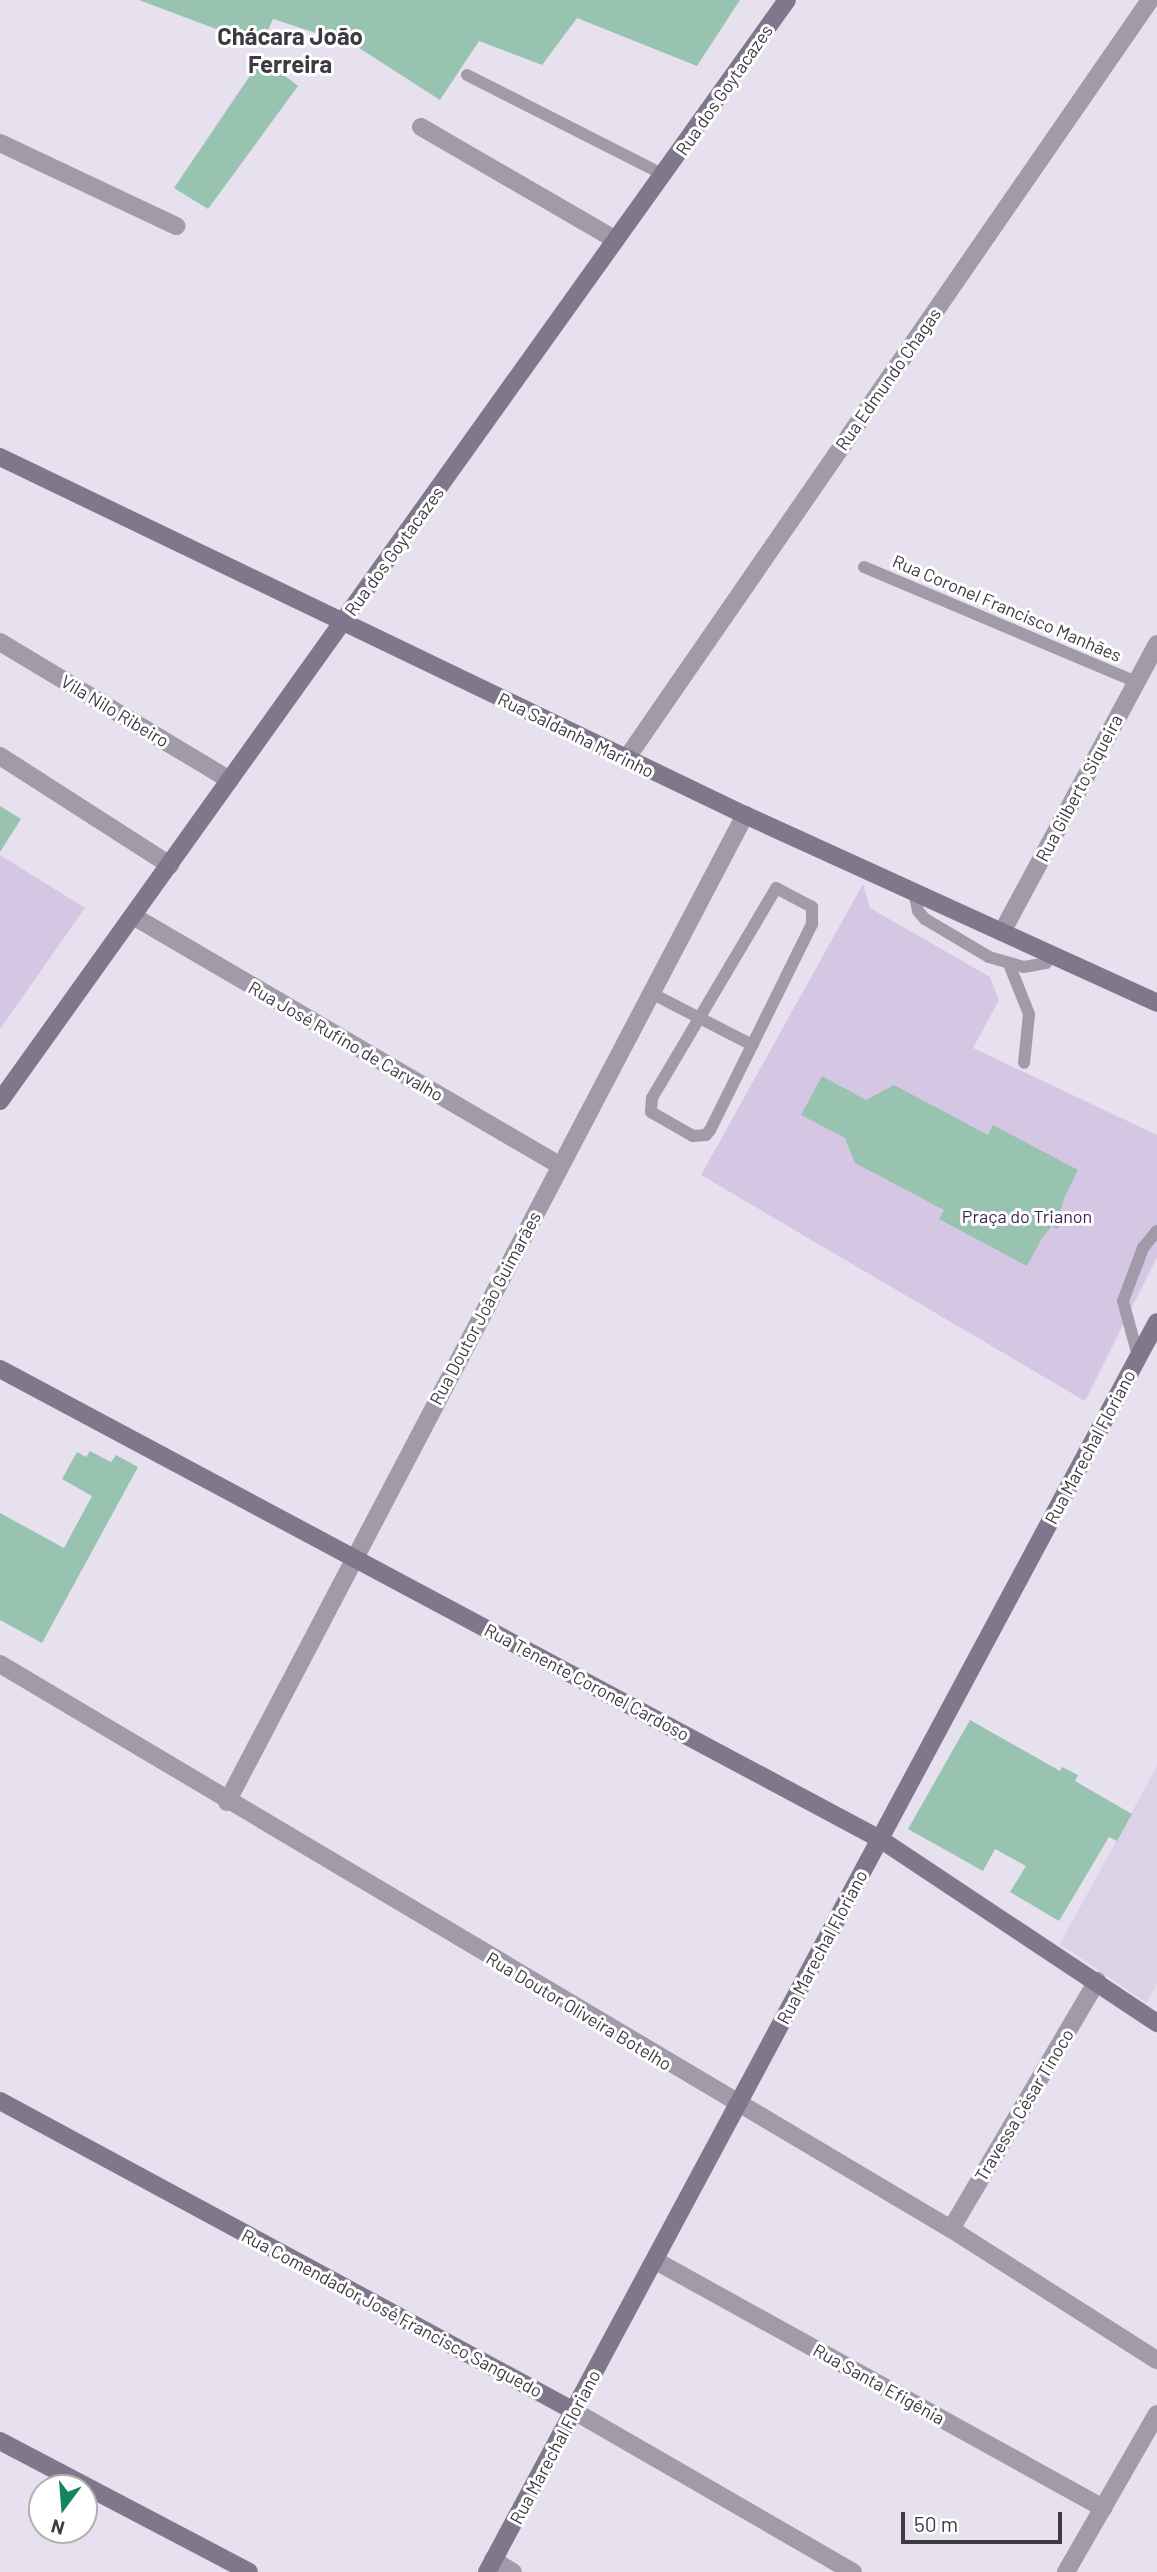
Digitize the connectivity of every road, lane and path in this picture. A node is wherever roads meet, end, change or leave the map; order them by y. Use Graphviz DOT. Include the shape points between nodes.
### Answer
graph roads {
  1 [pos="787,0"];
  2 [pos="1150,0"];
  3 [pos="467,75"];
  4 [pos="421,127"];
  5 [pos="0,143"];
  6 [pos="664,175"];
  7 [pos="176,226"];
  8 [pos="616,240"];
  9 [pos="0,457"];
  10 [pos="864,567"];
  11 [pos="343,622"];
  12 [pos="0,642"];
  13 [pos="1157,644"];
  14 [pos="1136,682"];
  15 [pos="0,756"];
  16 [pos="626,759"];
  17 [pos="230,780"];
  18 [pos="745,815"];
  19 [pos="170,865"];
  20 [pos="914,892"];
  21 [pos="133,916"];
  22 [pos="1002,932"];
  23 [pos="1053,955"];
  24 [pos="1009,964"];
  25 [pos="651,993"];
  26 [pos="1157,1003"];
  27 [pos="700,1018"];
  28 [pos="751,1045"];
  29 [pos="1024,1063"];
  30 [pos="0,1101"];
  31 [pos="560,1166"];
  32 [pos="1157,1231"];
  33 [pos="1157,1322"];
  34 [pos="1139,1356"];
  35 [pos="0,1369"];
  36 [pos="354,1559"];
  37 [pos="0,1664"];
  38 [pos="228,1801"];
  39 [pos="880,1839"];
  40 [pos="1097,1981"];
  41 [pos="1157,2022"];
  42 [pos="0,2101"];
  43 [pos="737,2105"];
  44 [pos="951,2229"];
  45 [pos="656,2261"];
  46 [pos="1157,2360"];
  47 [pos="574,2411"];
  48 [pos="1157,2414"];
  49 [pos="0,2441"];
  50 [pos="1103,2508"];
  51 [pos="490,2566"];
  52 [pos="249,2572"];
  53 [pos="513,2572"];
  54 [pos="853,2572"];
  55 [pos="1066,2572"];
  1 -- 6 [label="main road, Rua dos Goytacazes"];
  2 -- 16 [label="street, Rua Edmundo Chagas"];
  3 -- 6 [label="lane"];
  4 -- 8 [label="street"];
  5 -- 7 [label="street"];
  6 -- 8 [label="main road, Rua dos Goytacazes"];
  8 -- 11 [label="main road, Rua dos Goytacazes"];
  9 -- 11 [label="main road, Rua Saldanha Marinho"];
  10 -- 14 [label="lane, Rua Coronel Francisco Manhães"];
  11 -- 16 [label="main road, Rua Saldanha Marinho"];
  11 -- 17 [label="main road, Rua dos Goytacazes"];
  12 -- 17 [label="street, Vila Nilo Ribeiro"];
  13 -- 14 [label="street, Rua Gilberto Siqueira"];
  14 -- 22 [label="street, Rua Gilberto Siqueira"];
  15 -- 19 [label="street"];
  16 -- 18 [label="main road, Rua Saldanha Marinho"];
  17 -- 19 [label="main road, Rua dos Goytacazes"];
  18 -- 20 [label="main road, Rua Saldanha Marinho"];
  18 -- 25 [label="street, Rua Doutor João Guimarães"];
  19 -- 21 [label="main road, Rua dos Goytacazes"];
  20 -- 22 [label="main road, Rua Saldanha Marinho"];
  20 -- 24 [label="lane" via="925,919"];
  21 -- 30 [label="main road, Rua dos Goytacazes"];
  21 -- 31 [label="street, Rua José Rufino de Carvalho"];
  22 -- 23 [label="main road, Rua Saldanha Marinho"];
  23 -- 24 [label="lane" via="1037,966"];
  23 -- 26 [label="main road, Rua Saldanha Marinho"];
  24 -- 29 [label="lane" via="1029,1014"];
  25 -- 27 [label="lane"];
  25 -- 31 [label="street, Rua Doutor João Guimarães"];
  27 -- 28 [label="lane"];
  27 -- 28 [label="lane" via="650,1105 656,1116 693,1136 710,1130"];
  27 -- 28 [label="lane" via="773,891 783,890 805,901 812,907 812,924"];
  31 -- 36 [label="street, Rua Doutor João Guimarães"];
  32 -- 34 [label="lane" via="1143,1248 1123,1301"];
  33 -- 34 [label="main road, Rua Marechal Floriano"];
  34 -- 39 [label="main road, Rua Marechal Floriano"];
  35 -- 36 [label="main road, Rua Tenente Coronel Cardoso"];
  36 -- 38 [label="street, Rua Doutor João Guimarães"];
  36 -- 39 [label="main road, Rua Tenente Coronel Cardoso"];
  37 -- 38 [label="street, Rua Doutor Oliveira Botelho"];
  38 -- 43 [label="street, Rua Doutor Oliveira Botelho"];
  39 -- 40 [label="main road, Rua Tenente Coronel Cardoso"];
  39 -- 43 [label="main road, Rua Marechal Floriano"];
  40 -- 41 [label="main road, Rua Tenente Coronel Cardoso"];
  40 -- 44 [label="street, Travessa César Tinoco"];
  42 -- 47 [label="main road, Rua Comendador José Francisco Sanguedo"];
  43 -- 44 [label="street, Rua Doutor Oliveira Botelho"];
  43 -- 45 [label="main road, Rua Marechal Floriano"];
  44 -- 46 [label="street, Rua Doutor Oliveira Botelho"];
  45 -- 47 [label="main road, Rua Marechal Floriano"];
  45 -- 50 [label="street, Rua Santa Efigênia"];
  47 -- 51 [label="main road, Rua Marechal Floriano"];
  47 -- 54 [label="street, Rua Comendador José Francisco Sanguedo"];
  48 -- 50 [label="street"];
  49 -- 52 [label="main road"];
  50 -- 55 [label="street"];
  51 -- 53 [label="street"];
}
